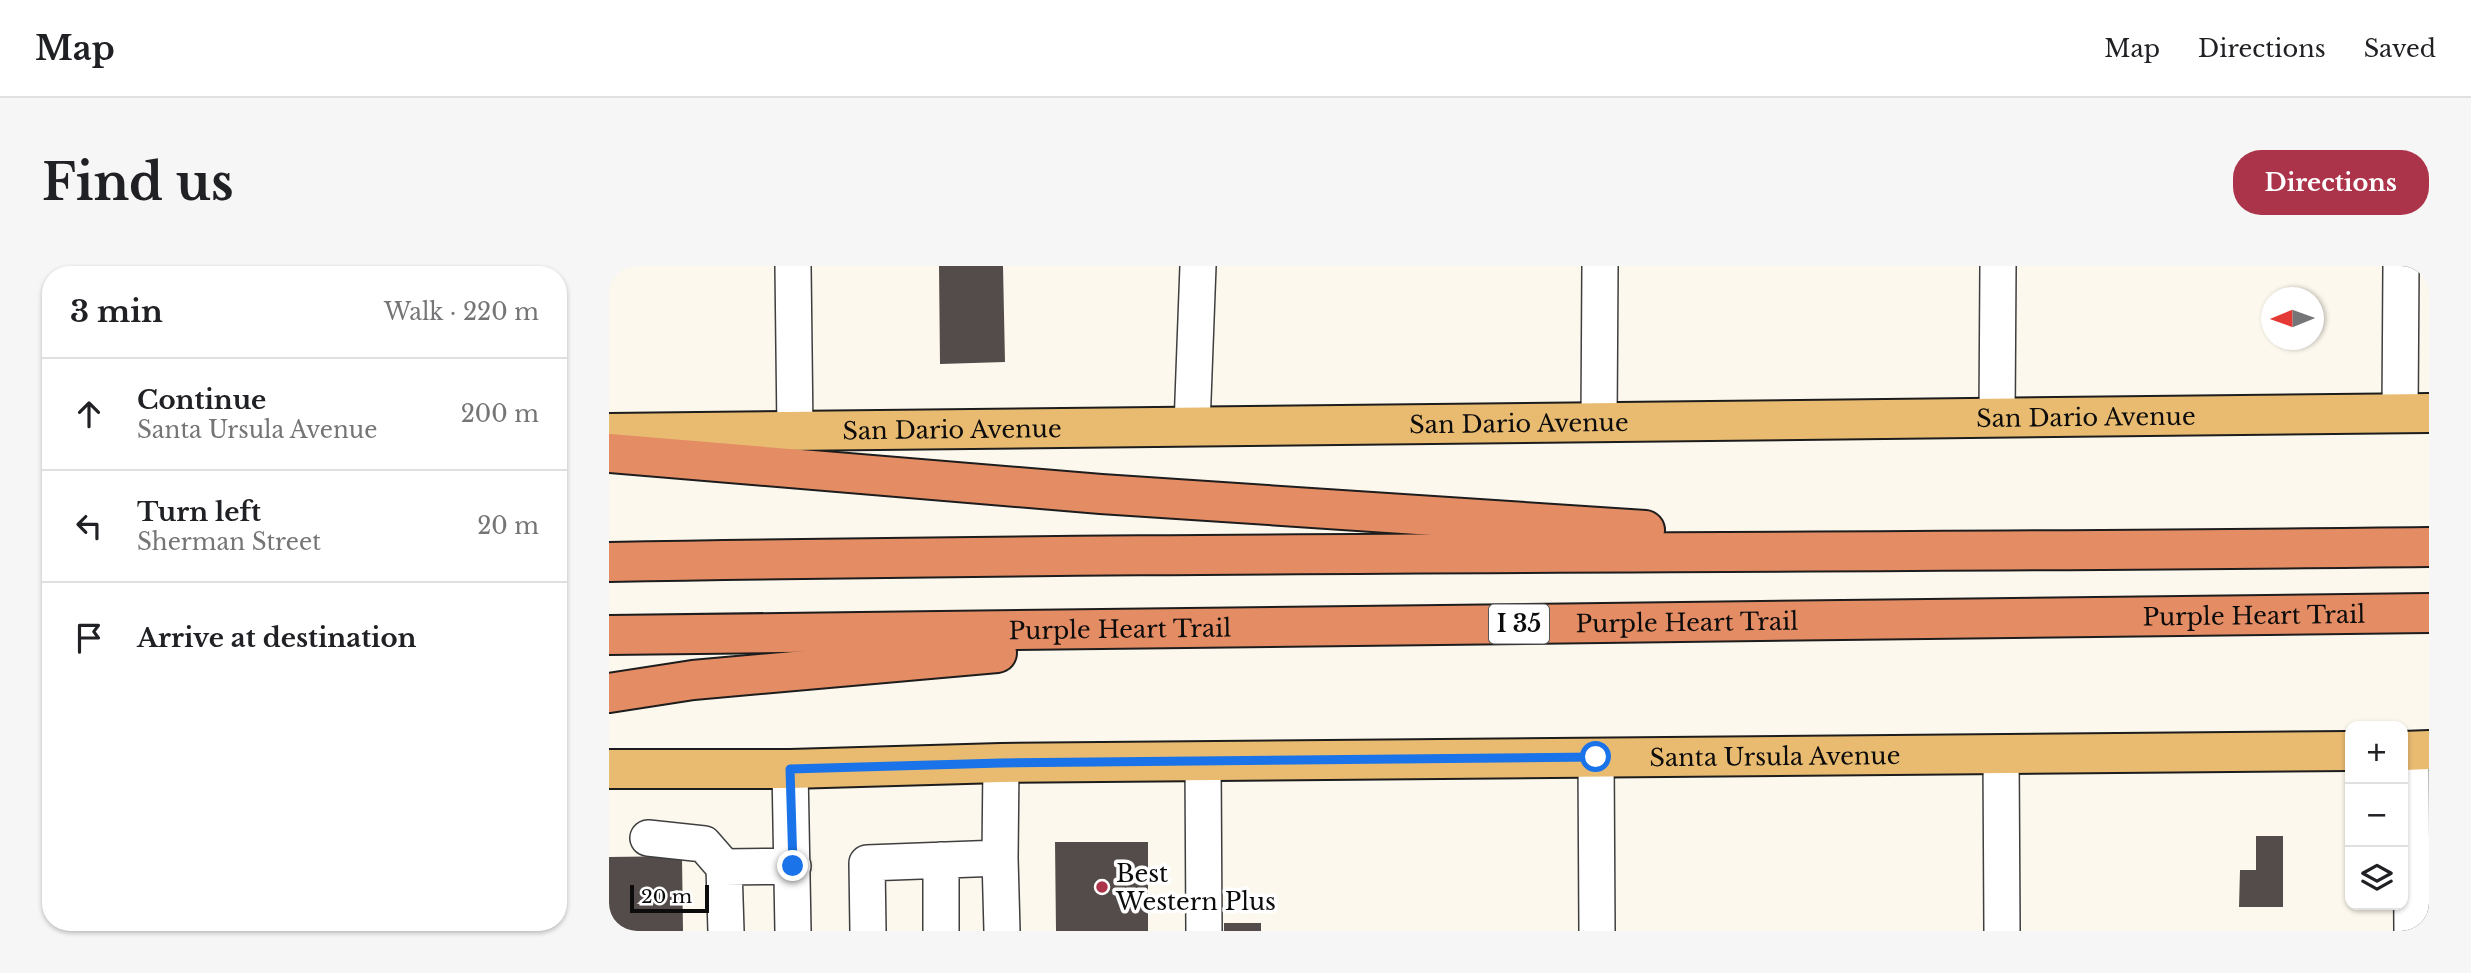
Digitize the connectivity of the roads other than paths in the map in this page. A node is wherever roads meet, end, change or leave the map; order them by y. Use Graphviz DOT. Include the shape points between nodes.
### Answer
graph roads {
  1 [pos="793,266"];
  2 [pos="1198,266"];
  3 [pos="1600,266"];
  4 [pos="1998,266"];
  5 [pos="2401,266"];
  6 [pos="2415,413"];
  7 [pos="1997,417"];
  8 [pos="1599,422"];
  9 [pos="1192,426"];
  10 [pos="795,430"];
  11 [pos="609,433"];
  12 [pos="609,453"];
  13 [pos="2429,547"];
  14 [pos="1968,552"];
  15 [pos="609,562"];
  16 [pos="2429,613"];
  17 [pos="1298,626"];
  18 [pos="609,635"];
  19 [pos="609,693"];
  20 [pos="2345,751"];
  21 [pos="2414,751"];
  22 [pos="2001,754"];
  23 [pos="1596,757"];
  24 [pos="1203,761"];
  25 [pos="1001,763"];
  26 [pos="609,769"];
  27 [pos="790,769"];
  28 [pos="649,838"];
  29 [pos="1000,858"];
  30 [pos="941,860"];
  31 [pos="793,866"];
  32 [pos="724,867"];
  33 [pos="1010,927"];
  34 [pos="726,931"];
  35 [pos="793,931"];
  36 [pos="867,931"];
  37 [pos="941,931"];
  38 [pos="1204,931"];
  39 [pos="1597,931"];
  40 [pos="2002,931"];
  41 [pos="2411,931"];
  1 -- 10 [label="street"];
  2 -- 9 [label="street"];
  3 -- 8 [label="street"];
  4 -- 7 [label="street"];
  5 -- 6 [label="street"];
  6 -- 7 [label="main road, San Dario Avenue"];
  7 -- 8 [label="main road, San Dario Avenue"];
  8 -- 9 [label="main road, San Dario Avenue"];
  9 -- 10 [label="main road, San Dario Avenue"];
  10 -- 11 [label="main road, San Dario Avenue"];
  12 -- 14 [label="highway" via="1101,494"];
  13 -- 14 [label="highway"];
  14 -- 15 [label="highway"];
  16 -- 17 [label="highway, Purple Heart Trail / I 35"];
  17 -- 18 [label="highway, Purple Heart Trail / I 35"];
  17 -- 19 [label="highway" via="693,680"];
  20 -- 22 [label="main road, Santa Ursula Avenue"];
  21 -- 41 [label="street"];
  22 -- 23 [label="main road, Santa Ursula Avenue"];
  22 -- 40 [label="street"];
  23 -- 24 [label="main road, Santa Ursula Avenue"];
  23 -- 39 [label="street"];
  24 -- 25 [label="main road, Santa Ursula Avenue"];
  24 -- 38 [label="street"];
  25 -- 27 [label="main road, Santa Ursula Avenue"];
  25 -- 29 [label="street"];
  26 -- 27 [label="main road, Santa Ursula Avenue"];
  27 -- 31 [label="street"];
  28 -- 32 [label="street" via="704,844"];
  29 -- 30 [label="street"];
  29 -- 33 [label="street"];
  30 -- 36 [label="street" via="867,863"];
  30 -- 37 [label="street"];
  31 -- 32 [label="street"];
  31 -- 35 [label="street"];
  32 -- 34 [label="street"];
}
